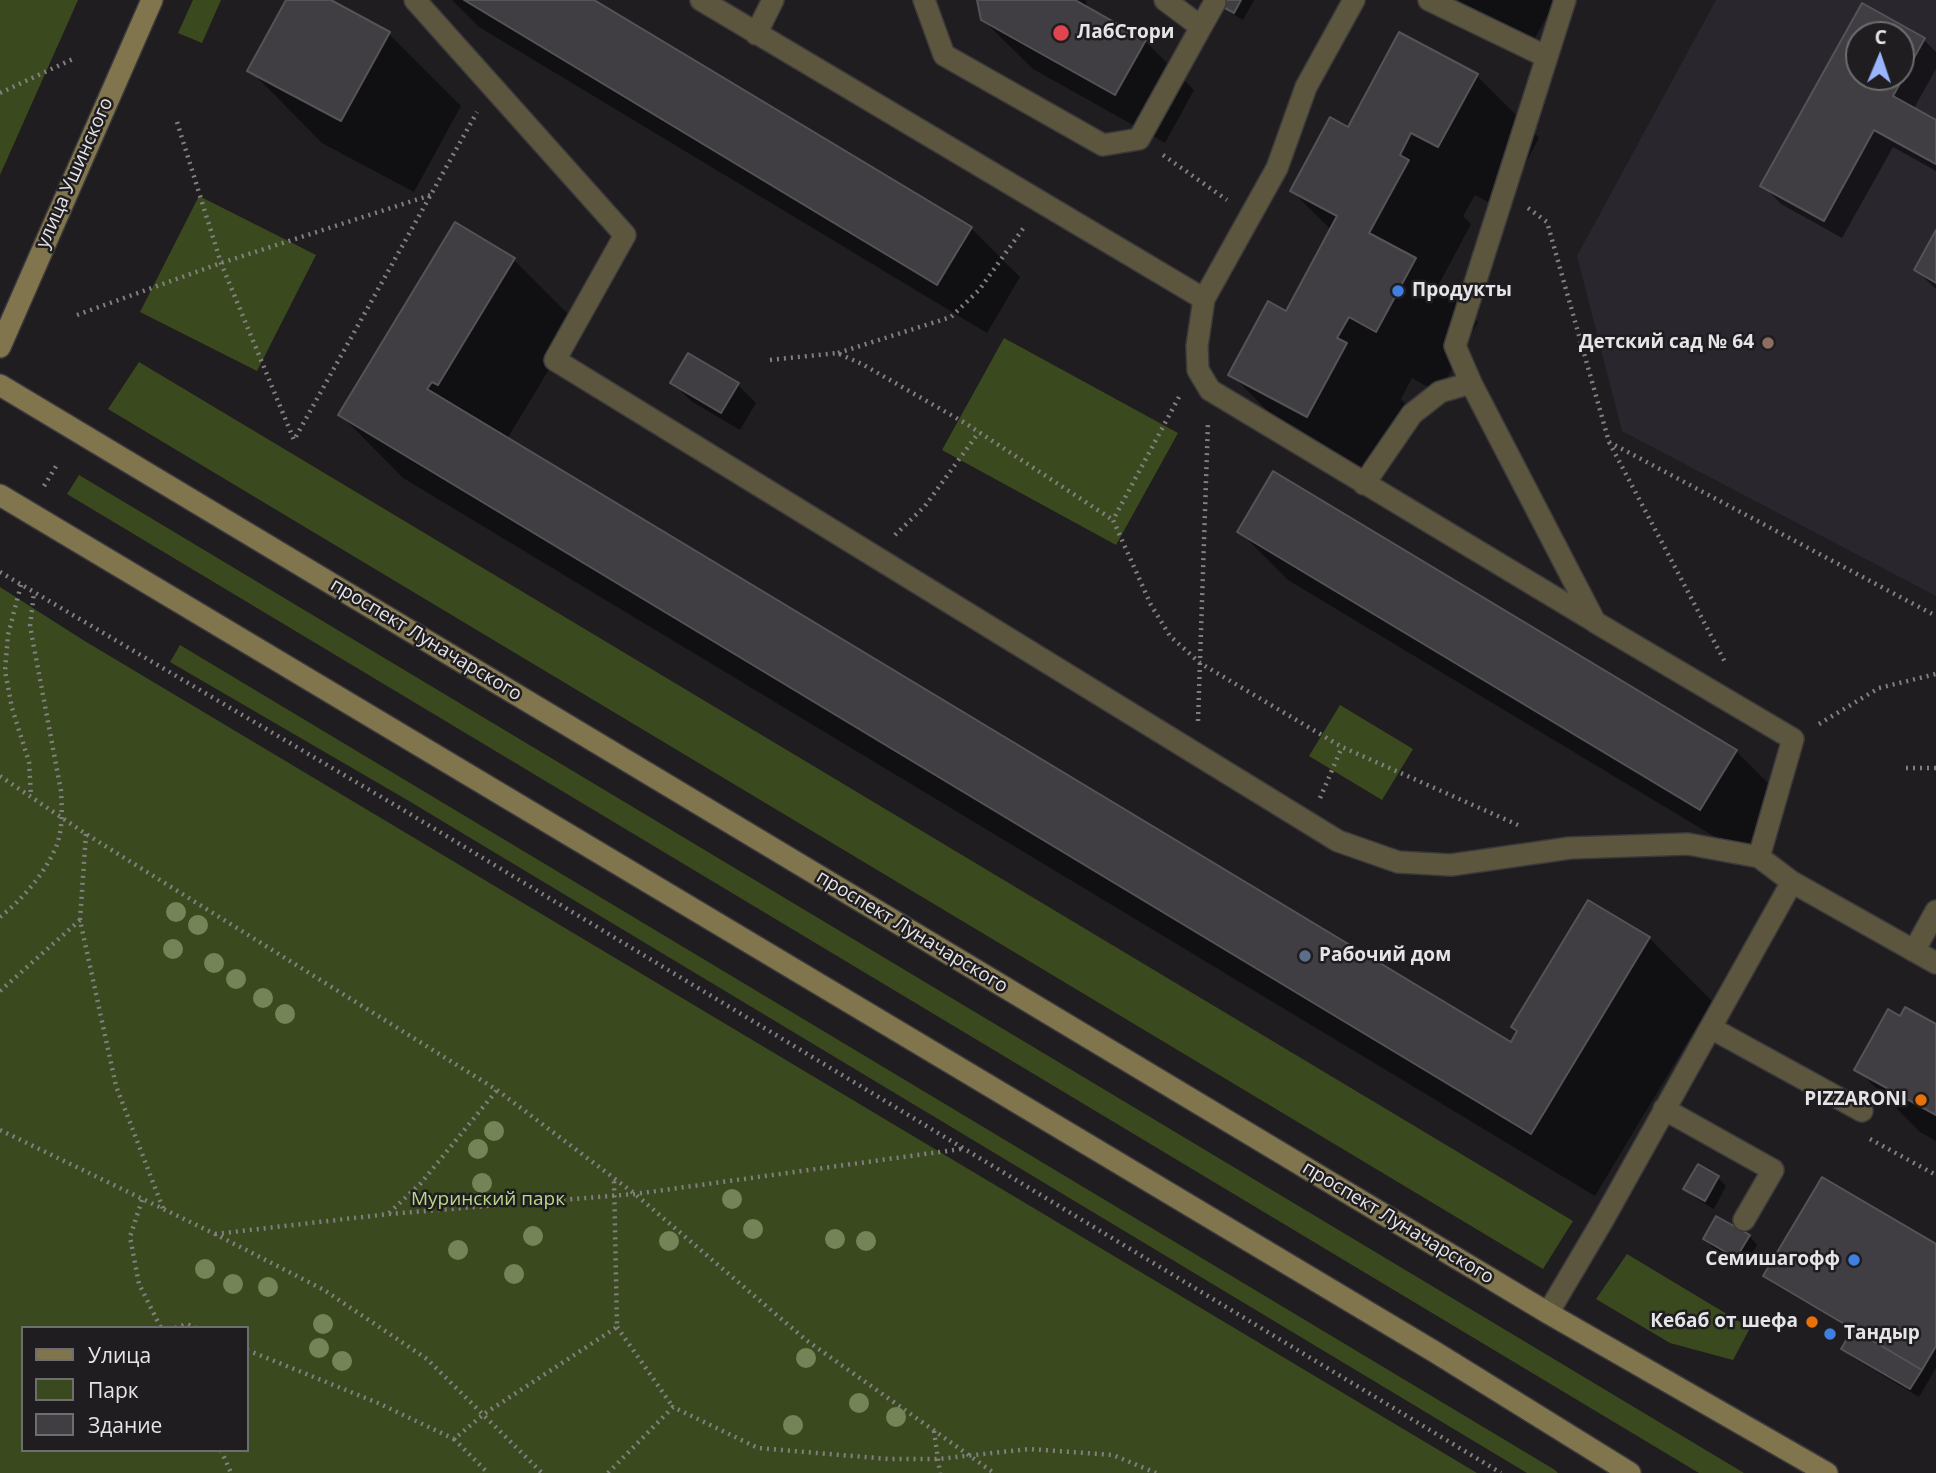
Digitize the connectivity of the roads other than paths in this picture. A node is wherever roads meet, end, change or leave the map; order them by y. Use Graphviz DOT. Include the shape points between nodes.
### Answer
graph roads {
  1 [pos="152,0"];
  2 [pos="415,0"];
  3 [pos="701,0"];
  4 [pos="773,0"];
  5 [pos="924,0"];
  6 [pos="1165,0"];
  7 [pos="1354,0"];
  8 [pos="1429,0"];
  9 [pos="1565,0"];
  10 [pos="1215,2"];
  11 [pos="1201,27"];
  12 [pos="756,34"];
  13 [pos="1547,57"];
  14 [pos="1204,299"];
  15 [pos="0,347"];
  16 [pos="1471,383"];
  17 [pos="0,385"];
  18 [pos="1364,484"];
  19 [pos="0,495"];
  20 [pos="1595,622"];
  21 [pos="1759,857"];
  22 [pos="1792,882"];
  23 [pos="1936,911"];
  24 [pos="1914,951"];
  25 [pos="1936,963"];
  26 [pos="1711,1028"];
  27 [pos="1664,1109"];
  28 [pos="1863,1111"];
  29 [pos="1744,1220"];
  30 [pos="1548,1313"];
  31 [pos="1630,1473"];
  32 [pos="1827,1473"];
  1 -- 15 [label="main road, улица Ушинского"];
  2 -- 21 [label="lane" via="625,235 555,360 1338,841 1398,862 1451,865 1570,848 1688,844"];
  3 -- 12 [label="lane"];
  4 -- 12 [label="lane"];
  5 -- 11 [label="lane" via="944,55 1102,145 1139,139"];
  6 -- 11 [label="lane"];
  7 -- 14 [label="lane" via="1306,87 1277,168"];
  8 -- 13 [label="lane"];
  9 -- 13 [label="lane"];
  10 -- 11 [label="lane"];
  12 -- 14 [label="lane"];
  13 -- 16 [label="lane" via="1455,346"];
  14 -- 18 [label="lane" via="1196,346 1198,370 1210,390"];
  16 -- 18 [label="lane" via="1440,392 1412,414"];
  16 -- 20 [label="lane"];
  17 -- 30 [label="main road, проспект Луначарского"];
  18 -- 20 [label="lane"];
  19 -- 31 [label="main road"];
  20 -- 21 [label="lane" via="1793,739"];
  21 -- 22 [label="lane"];
  22 -- 24 [label="lane"];
  22 -- 26 [label="lane"];
  23 -- 24 [label="lane"];
  24 -- 25 [label="lane"];
  26 -- 27 [label="lane"];
  26 -- 28 [label="lane"];
  27 -- 29 [label="lane" via="1773,1170"];
  27 -- 30 [label="lane"];
  30 -- 32 [label="main road, проспект Луначарского"];
}
